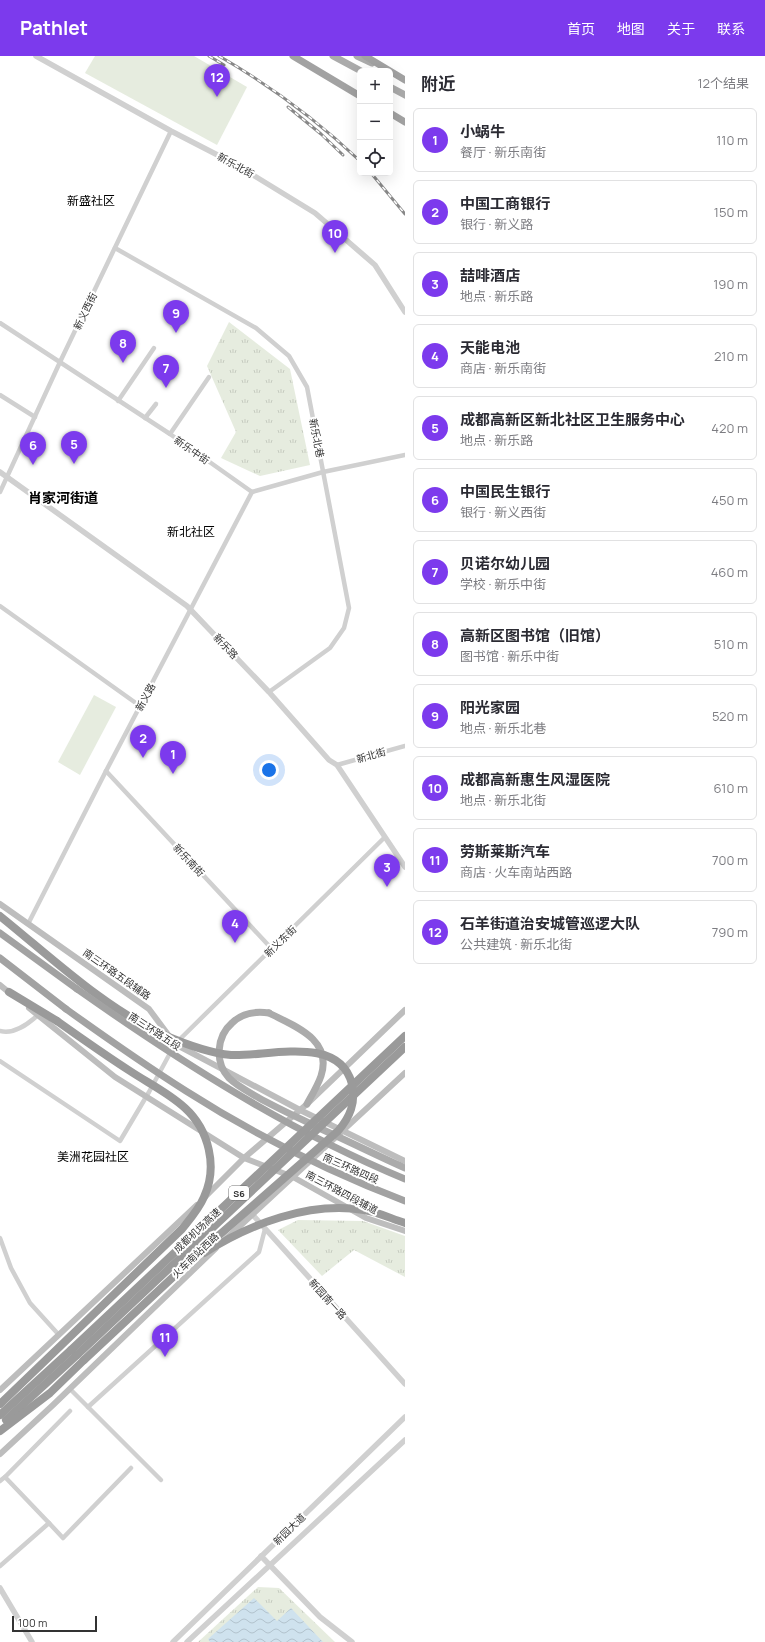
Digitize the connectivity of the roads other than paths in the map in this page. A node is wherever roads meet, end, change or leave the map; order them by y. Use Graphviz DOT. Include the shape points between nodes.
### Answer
graph roads {
  1 [pos="36,56"];
  2 [pos="293,56"];
  3 [pos="333,56"];
  4 [pos="357,56"];
  5 [pos="365,56"];
  6 [pos="383,68"];
  7 [pos="357,69"];
  8 [pos="393,73"];
  9 [pos="405,80"];
  10 [pos="393,89"];
  11 [pos="357,94"];
  12 [pos="405,95"];
  13 [pos="393,115"];
  14 [pos="405,122"];
  15 [pos="171,131"];
  16 [pos="115,248"];
  17 [pos="405,312"];
  18 [pos="0,323"];
  19 [pos="154,348"];
  20 [pos="60,362"];
  21 [pos="209,377"];
  22 [pos="0,395"];
  23 [pos="118,400"];
  24 [pos="156,404"];
  25 [pos="35,417"];
  26 [pos="145,418"];
  27 [pos="170,434"];
  28 [pos="405,455"];
  29 [pos="0,472"];
  30 [pos="323,472"];
  31 [pos="8,478"];
  32 [pos="0,492"];
  33 [pos="252,492"];
  34 [pos="0,606"];
  35 [pos="191,610"];
  36 [pos="269,692"];
  37 [pos="140,706"];
  38 [pos="405,746"];
  39 [pos="337,765"];
  40 [pos="106,771"];
  41 [pos="385,837"];
  42 [pos="405,867"];
  43 [pos="0,904"];
  44 [pos="0,916"];
  45 [pos="28,924"];
  46 [pos="0,933"];
  47 [pos="272,949"];
  48 [pos="0,958"];
  49 [pos="0,985"];
  50 [pos="9,992"];
  51 [pos="405,1010"];
  52 [pos="38,1015"];
  53 [pos="0,1031"];
  54 [pos="405,1036"];
  55 [pos="175,1044"];
  56 [pos="405,1047"];
  57 [pos="0,1061"];
  58 [pos="405,1073"];
  59 [pos="147,1096"];
  60 [pos="307,1104"];
  61 [pos="300,1110"];
  62 [pos="344,1131"];
  63 [pos="307,1134"];
  64 [pos="244,1158"];
  65 [pos="405,1161"];
  66 [pos="405,1168"];
  67 [pos="293,1177"];
  68 [pos="405,1179"];
  69 [pos="403,1201"];
  70 [pos="252,1214"];
  71 [pos="405,1223"];
  72 [pos="265,1229"];
  73 [pos="405,1231"];
  74 [pos="0,1238"];
  75 [pos="187,1265"];
  76 [pos="59,1335"];
  77 [pos="405,1384"];
  78 [pos="70,1389"];
  79 [pos="0,1390"];
  80 [pos="0,1404"];
  81 [pos="88,1407"];
  82 [pos="70,1412"];
  83 [pos="0,1415"];
  84 [pos="405,1417"];
  85 [pos="0,1426"];
  86 [pos="0,1431"];
  87 [pos="405,1440"];
  88 [pos="0,1454"];
  89 [pos="131,1468"];
  90 [pos="5,1477"];
  91 [pos="160,1480"];
  92 [pos="0,1481"];
  93 [pos="49,1523"];
  94 [pos="261,1556"];
  95 [pos="0,1566"];
  96 [pos="270,1566"];
  97 [pos="0,1588"];
  98 [pos="32,1642"];
  99 [pos="173,1642"];
  100 [pos="187,1642"];
  101 [pos="352,1642"];
  1 -- 15 [label="street, 新乐北街"];
  2 -- 11 [label="highway"];
  3 -- 7 [label="main road"];
  4 -- 6 [label="main road"];
  5 -- 9 [label="highway, bridge"];
  8 -- 9 [label="main road"];
  10 -- 12 [label="main road"];
  13 -- 14 [label="highway"];
  15 -- 16 [label="street, 新义西街"];
  15 -- 17 [label="street, 新乐北街" via="235,164 315,213 375,265"];
  16 -- 20 [label="street, 新义西街"];
  16 -- 30 [label="street, 新乐北巷" via="256,328 289,356 307,387"];
  18 -- 20 [label="street, 新乐中街"];
  19 -- 23 [label="street"];
  20 -- 23 [label="street, 新乐中街"];
  20 -- 25 [label="street, 新义西街"];
  21 -- 27 [label="street"];
  22 -- 25 [label="street"];
  23 -- 26 [label="street, 新乐中街"];
  24 -- 26 [label="street"];
  25 -- 31 [label="street, 新义西街"];
  26 -- 27 [label="street, 新乐中街"];
  27 -- 33 [label="street, 新乐中街"];
  28 -- 30 [label="street"];
  29 -- 31 [label="street, 新乐路"];
  30 -- 33 [label="street"];
  30 -- 36 [label="street, 新乐北巷" via="348,608 344,628 330,648"];
  31 -- 32 [label="street, 新义西街"];
  31 -- 35 [label="street, 新乐路"];
  33 -- 35 [label="street, 新义路"];
  34 -- 37 [label="street"];
  35 -- 36 [label="street, 新乐路"];
  35 -- 37 [label="street, 新义路"];
  36 -- 39 [label="street, 新乐路"];
  37 -- 40 [label="street, 新义路"];
  38 -- 39 [label="street, 新北街"];
  39 -- 41 [label="street, 新乐路"];
  40 -- 45 [label="street, 新义路"];
  40 -- 47 [label="street, 新乐南街"];
  41 -- 42 [label="street, 新乐路"];
  41 -- 47 [label="street, 新义东街"];
  43 -- 45 [label="main road, 南三环路五段辅路"];
  44 -- 75 [label="highway, bridge" via="98,995 133,1020 164,1036 187,1045 230,1055 297,1051 324,1054 348,1073 354,1100 346,1121 338,1132"];
  45 -- 55 [label="main road, 南三环路五段辅路" via="149,1009"];
  46 -- 63 [label="highway, 南三环路五段, bridge" via="133,1029 257,1107"];
  47 -- 55 [label="street, 新义东街"];
  48 -- 69 [label="highway, 南三环路四段, bridge" via="126,1052 238,1123 332,1172"];
  49 -- 50 [label="main road"];
  50 -- 52 [label="main road"];
  50 -- 80 [label="highway, bridge" via="173,1098 188,1111 198,1123 207,1142 210,1174 198,1209 182,1229"];
  51 -- 60 [label="main road"];
  52 -- 53 [label="street" via="28,1024 7,1033"];
  52 -- 59 [label="main road" via="116,1077"];
  54 -- 83 [label="highway, 成都机场高速 / S6, bridge"];
  55 -- 59 [label="street, 新义东街"];
  55 -- 61 [label="main road, 南三环路五段辅路"];
  56 -- 85 [label="highway, 成都机场高速 / S6, bridge"];
  57 -- 59 [label="street, 新义东街" via="120,1141"];
  58 -- 62 [label="main road, 火车南站西路"];
  59 -- 64 [label="main road"];
  60 -- 61 [label="main road"];
  60 -- 66 [label="main road, bridge" via="323,1065 322,1055 310,1036 269,1013 256,1012 241,1016 232,1022 222,1036 219,1046 222,1067 235,1083 273,1106"];
  61 -- 62 [label="main road, 南三环路五段辅路"];
  61 -- 64 [label="main road"];
  62 -- 65 [label="main road"];
  62 -- 67 [label="main road, 火车南站西路 / S6"];
  63 -- 68 [label="highway, 南三环路四段, bridge"];
  64 -- 67 [label="main road"];
  64 -- 76 [label="main road"];
  67 -- 70 [label="main road, 火车南站西路 / S6"];
  67 -- 73 [label="main road, 南三环路四段辅道" via="366,1218"];
  70 -- 72 [label="street, 新园南一路"];
  70 -- 78 [label="main road, 火车南站西路 / S6"];
  71 -- 75 [label="highway, bridge" via="364,1210 325,1209 296,1213 238,1234"];
  72 -- 77 [label="street, 新园南一路"];
  72 -- 81 [label="street" via="259,1252"];
  74 -- 76 [label="street" via="11,1268 30,1303"];
  75 -- 86 [label="highway, bridge" via="50,1394"];
  76 -- 79 [label="main road"];
  78 -- 81 [label="street"];
  78 -- 88 [label="main road, 火车南站西路 / S6"];
  81 -- 91 [label="street"];
  82 -- 90 [label="street"];
  84 -- 94 [label="street, 新园大道"];
  87 -- 96 [label="street, 新园大道"];
  89 -- 93 [label="street" via="63,1538"];
  90 -- 92 [label="street"];
  90 -- 93 [label="street"];
  93 -- 95 [label="street"];
  94 -- 96 [label="street"];
  94 -- 99 [label="street, 新园大道"];
  96 -- 100 [label="street, 新园大道"];
  96 -- 101 [label="street" via="320,1617"];
  97 -- 98 [label="street"];
}
